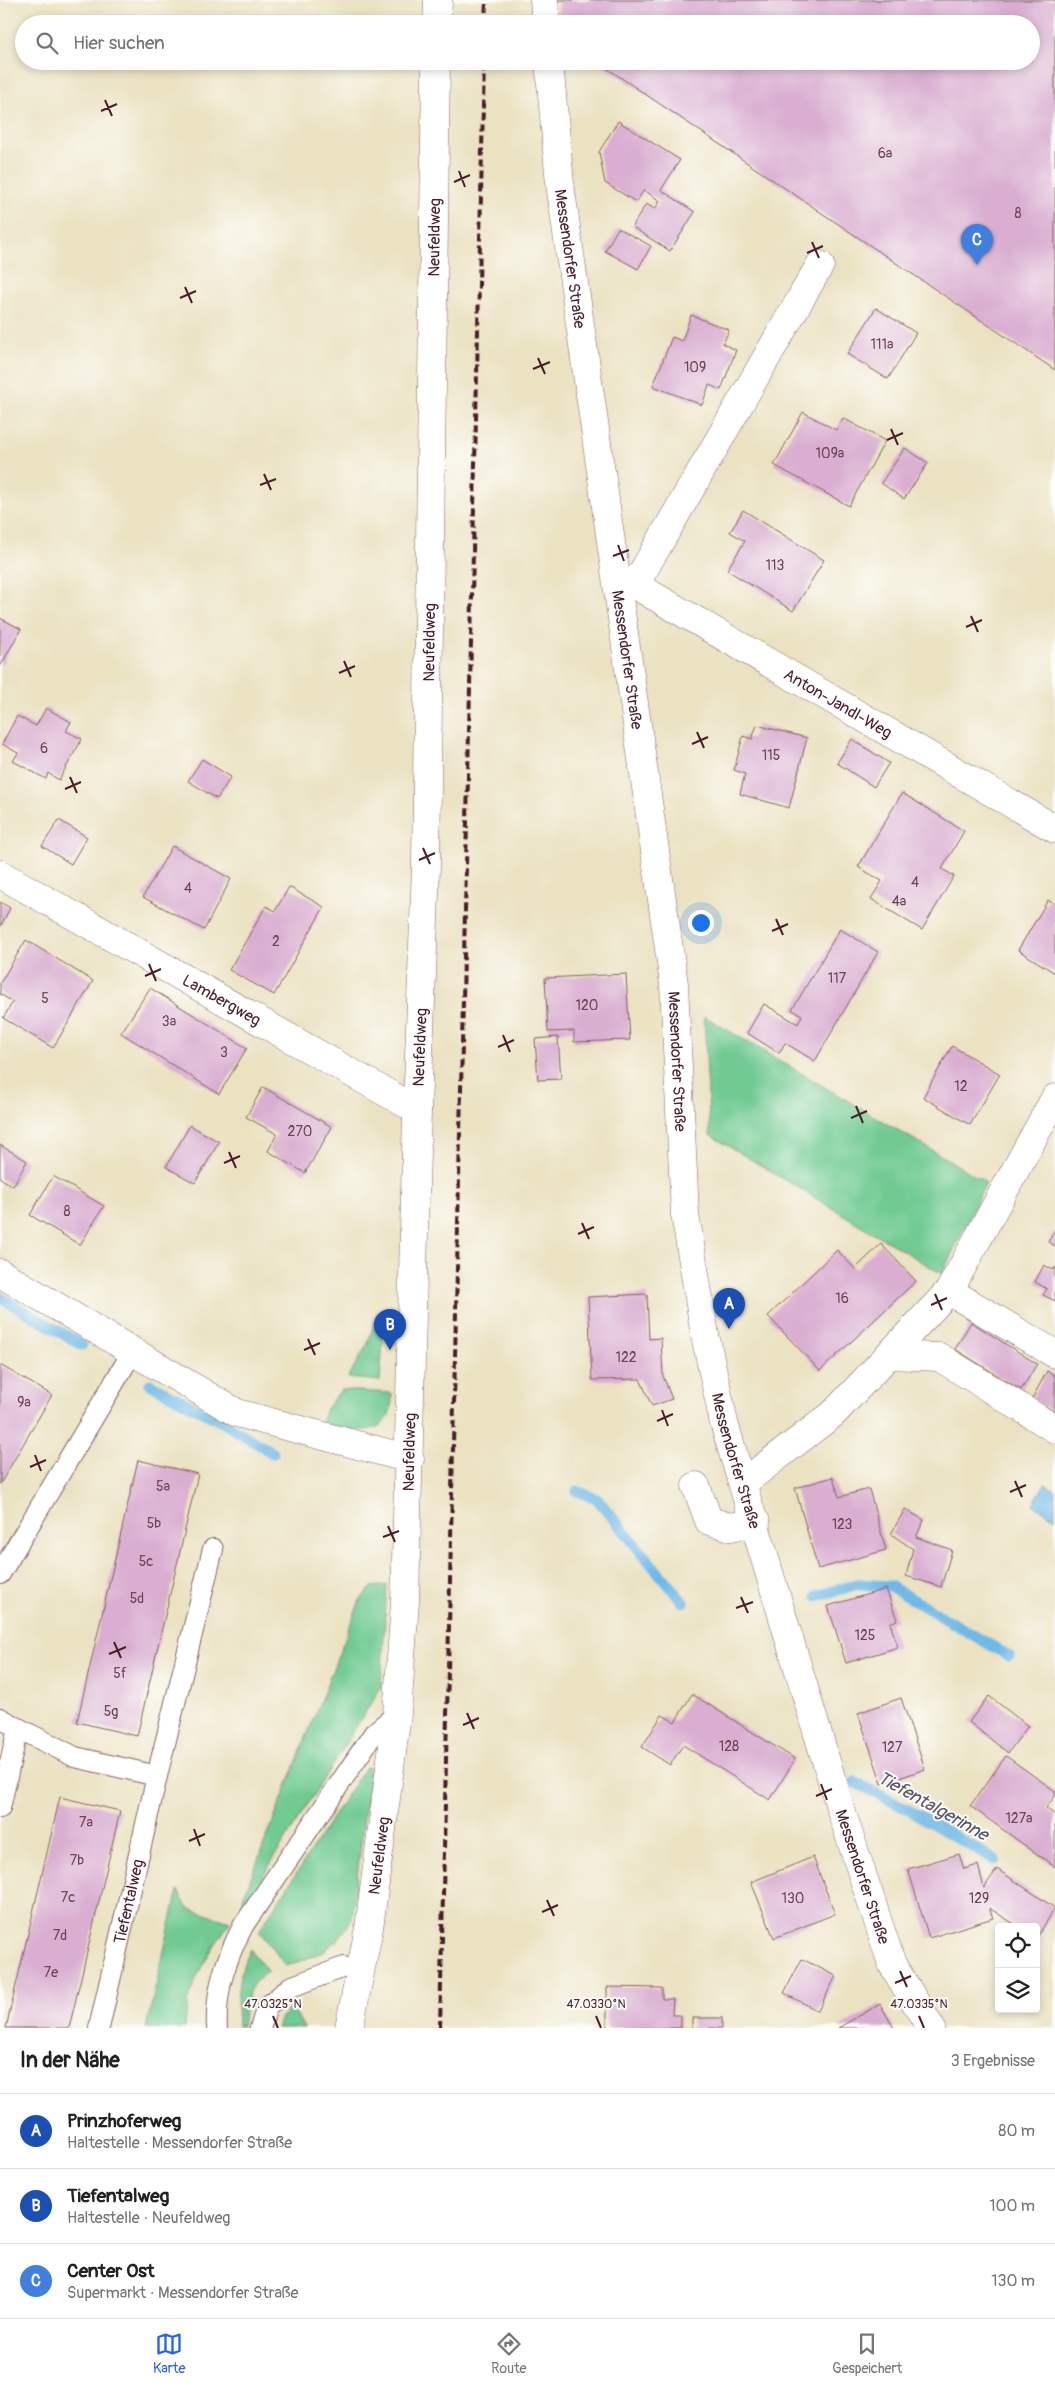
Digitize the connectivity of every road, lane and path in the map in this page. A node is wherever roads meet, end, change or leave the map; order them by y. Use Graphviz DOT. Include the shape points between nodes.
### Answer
graph roads {
  1 [pos="438,0"];
  2 [pos="544,0"];
  3 [pos="437,15"];
  4 [pos="545,15"];
  5 [pos="436,70"];
  6 [pos="550,70"];
  7 [pos="820,265"];
  8 [pos="627,586"];
  9 [pos="1055,829"];
  10 [pos="0,874"];
  11 [pos="1055,1098"];
  12 [pos="417,1110"];
  13 [pos="0,1273"];
  14 [pos="949,1291"];
  15 [pos="133,1351"];
  16 [pos="1055,1354"];
  17 [pos="888,1355"];
  18 [pos="1055,1429"];
  19 [pos="410,1459"];
  20 [pos="743,1483"];
  21 [pos="696,1486"];
  22 [pos="756,1522"];
  23 [pos="213,1549"];
  24 [pos="0,1574"];
  25 [pos="397,1714"];
  26 [pos="0,1718"];
  27 [pos="18,1728"];
  28 [pos="157,1776"];
  29 [pos="0,1808"];
  30 [pos="361,1972"];
  31 [pos="99,2028"];
  32 [pos="217,2028"];
  33 [pos="260,2028"];
  34 [pos="349,2028"];
  35 [pos="931,2028"];
  1 -- 3 [label="street"];
  2 -- 4 [label="street"];
  5 -- 12 [label="street, Neufeldweg" via="426,865"];
  6 -- 8 [label="street, Messendorfer Straße" via="560,184"];
  7 -- 8 [label="street, Messendorfer Straße"];
  8 -- 9 [label="street, Anton-Jandl-Weg"];
  8 -- 20 [label="street, Messendorfer Straße" via="674,984 685,1214 724,1423"];
  10 -- 12 [label="street, Lambergweg"];
  11 -- 14 [label="street"];
  12 -- 19 [label="street, Neufeldweg"];
  13 -- 15 [label="street"];
  14 -- 16 [label="street"];
  14 -- 17 [label="street"];
  15 -- 19 [label="street" via="237,1413"];
  15 -- 24 [label="lane"];
  17 -- 18 [label="street" via="940,1357"];
  17 -- 20 [label="street" via="833,1414"];
  19 -- 25 [label="street, Neufeldweg"];
  20 -- 22 [label="street, Messendorfer Straße"];
  21 -- 22 [label="street" via="709,1521 730,1527"];
  22 -- 35 [label="street, Messendorfer Straße" via="840,1807 892,1964"];
  23 -- 28 [label="lane, Tiefentalweg"];
  25 -- 30 [label="street, Neufeldweg"];
  25 -- 32 [label="lane" via="374,1733 243,1926 220,1980"];
  26 -- 27 [label="lane"];
  27 -- 28 [label="lane" via="75,1756"];
  27 -- 29 [label="lane"];
  28 -- 31 [label="lane, Tiefentalweg"];
  30 -- 33 [label="lane" via="344,1967 290,1987 267,2007"];
  30 -- 34 [label="street, Neufeldweg"];
}
